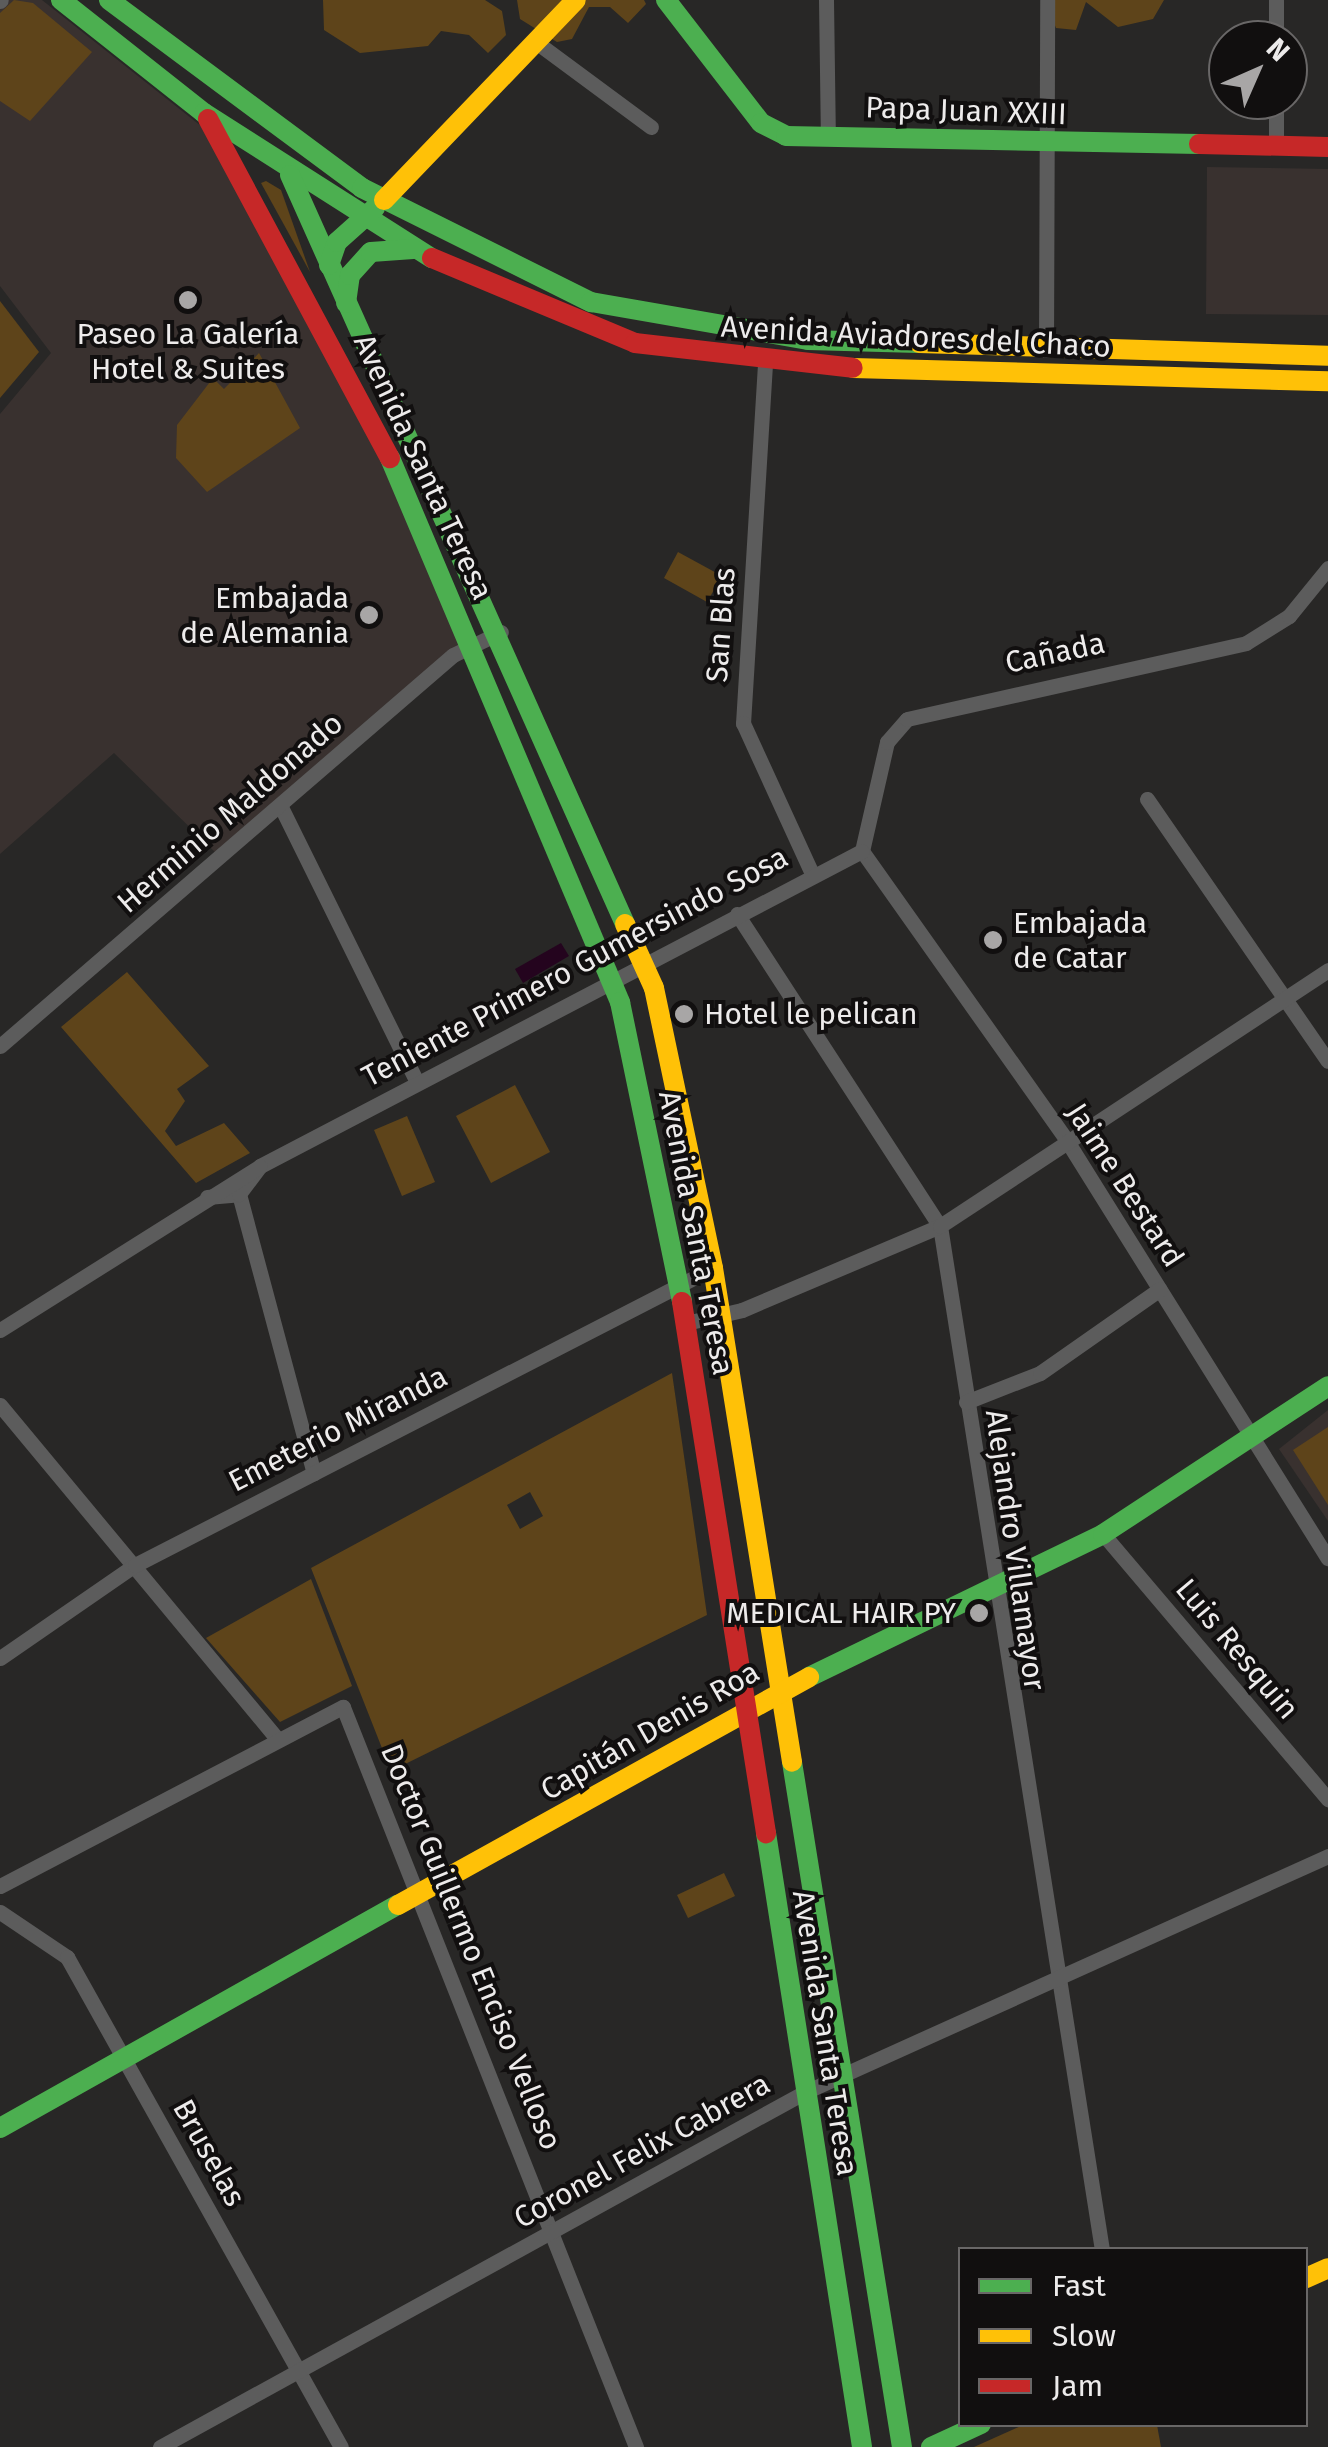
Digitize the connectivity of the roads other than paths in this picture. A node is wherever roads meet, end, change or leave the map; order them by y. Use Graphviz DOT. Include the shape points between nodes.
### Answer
graph roads {
  1 [pos="109,0"];
  2 [pos="576,0"];
  3 [pos="666,0"];
  4 [pos="826,0"];
  5 [pos="1048,0"];
  6 [pos="64,1"];
  7 [pos="536,42"];
  8 [pos="248,111"];
  9 [pos="204,113"];
  10 [pos="1276,120"];
  11 [pos="651,127"];
  12 [pos="828,137"];
  13 [pos="1049,144"];
  14 [pos="1276,146"];
  15 [pos="1328,147"];
  16 [pos="290,175"];
  17 [pos="384,200"];
  18 [pos="362,220"];
  19 [pos="420,252"];
  20 [pos="329,265"];
  21 [pos="346,303"];
  22 [pos="1046,348"];
  23 [pos="1328,356"];
  24 [pos="765,364"];
  25 [pos="1046,374"];
  26 [pos="1328,381"];
  27 [pos="1328,568"];
  28 [pos="500,632"];
  29 [pos="470,643"];
  30 [pos="1147,798"];
  31 [pos="281,807"];
  32 [pos="862,851"];
  33 [pos="812,874"];
  34 [pos="736,914"];
  35 [pos="644,962"];
  36 [pos="1328,970"];
  37 [pos="612,976"];
  38 [pos="1286,998"];
  39 [pos="3,1037"];
  40 [pos="1328,1061"];
  41 [pos="416,1080"];
  42 [pos="1066,1141"];
  43 [pos="260,1166"];
  44 [pos="239,1194"];
  45 [pos="207,1197"];
  46 [pos="940,1226"];
  47 [pos="712,1268"];
  48 [pos="678,1284"];
  49 [pos="1160,1289"];
  50 [pos="720,1314"];
  51 [pos="686,1323"];
  52 [pos="0,1330"];
  53 [pos="1328,1386"];
  54 [pos="966,1402"];
  55 [pos="0,1404"];
  56 [pos="1250,1439"];
  57 [pos="314,1472"];
  58 [pos="1103,1534"];
  59 [pos="1328,1558"];
  60 [pos="135,1565"];
  61 [pos="992,1593"];
  62 [pos="0,1658"];
  63 [pos="781,1690"];
  64 [pos="746,1716"];
  65 [pos="276,1737"];
  66 [pos="1328,1799"];
  67 [pos="1328,1856"];
  68 [pos="0,1886"];
  69 [pos="421,1892"];
  70 [pos="0,1912"];
  71 [pos="1054,1976"];
  72 [pos="125,2057"];
  73 [pos="842,2074"];
  74 [pos="804,2094"];
  75 [pos="0,2128"];
  76 [pos="556,2230"];
  77 [pos="1101,2247"];
  78 [pos="299,2370"];
  79 [pos="974,2427"];
  80 [pos="160,2447"];
  81 [pos="342,2447"];
  82 [pos="636,2447"];
  83 [pos="862,2447"];
  84 [pos="902,2447"];
  85 [pos="932,2447"];
  1 -- 8 [label="main road, Avenida Aviadores del Chaco"];
  2 -- 7 [label="main road"];
  3 -- 12 [label="main road, Papa Juan XXIII" via="760,123 786,136"];
  4 -- 12 [label="street"];
  5 -- 13 [label="street"];
  6 -- 9 [label="main road, Avenida Aviadores del Chaco"];
  7 -- 11 [label="street"];
  7 -- 17 [label="main road"];
  8 -- 16 [label="main road"];
  8 -- 17 [label="main road, Avenida Aviadores del Chaco"];
  9 -- 16 [label="main road, Avenida Aviadores del Chaco"];
  9 -- 29 [label="main road, Avenida Santa Teresa" via="372,420"];
  10 -- 14 [label="street"];
  12 -- 13 [label="main road, Papa Juan XXIII"];
  13 -- 14 [label="main road, Papa Juan XXIII"];
  13 -- 22 [label="street"];
  14 -- 15 [label="main road, Papa Juan XXIII"];
  16 -- 18 [label="main road, Avenida Aviadores del Chaco"];
  16 -- 20 [label="main road, Avenida Santa Teresa"];
  17 -- 18 [label="main road"];
  17 -- 22 [label="main road, Avenida Aviadores del Chaco" via="532,278 649,318 808,340"];
  18 -- 19 [label="main road, Avenida Aviadores del Chaco"];
  18 -- 20 [label="main road"];
  19 -- 21 [label="main road" via="390,245 371,252 350,275"];
  19 -- 24 [label="main road, Avenida Aviadores del Chaco" via="635,343"];
  20 -- 21 [label="main road, Avenida Santa Teresa"];
  21 -- 28 [label="main road, Avenida Santa Teresa"];
  22 -- 23 [label="main road, Avenida Aviadores del Chaco"];
  22 -- 25 [label="street"];
  24 -- 25 [label="main road, Avenida Aviadores del Chaco"];
  24 -- 33 [label="street, San Blas" via="743,724"];
  25 -- 26 [label="main road, Avenida Aviadores del Chaco"];
  27 -- 32 [label="street, Cañada" via="1289,616 1246,644 907,719 887,742"];
  28 -- 29 [label="street, Herminio Maldonado"];
  28 -- 35 [label="main road, Avenida Santa Teresa"];
  29 -- 31 [label="street, Herminio Maldonado"];
  29 -- 37 [label="main road, Avenida Santa Teresa"];
  30 -- 38 [label="street"];
  31 -- 39 [label="street, Herminio Maldonado"];
  31 -- 41 [label="street"];
  32 -- 33 [label="street, Teniente Primero Gumersindo Sosa"];
  32 -- 42 [label="street, Jaime Bestard"];
  33 -- 34 [label="street, Teniente Primero Gumersindo Sosa"];
  34 -- 35 [label="street, Teniente Primero Gumersindo Sosa"];
  34 -- 46 [label="street, Alejandro Villamayor"];
  35 -- 37 [label="street, Teniente Primero Gumersindo Sosa"];
  35 -- 47 [label="main road, Avenida Santa Teresa"];
  36 -- 38 [label="street"];
  37 -- 41 [label="street, Teniente Primero Gumersindo Sosa"];
  37 -- 48 [label="main road, Avenida Santa Teresa"];
  38 -- 40 [label="street"];
  38 -- 42 [label="street"];
  41 -- 43 [label="street, Teniente Primero Gumersindo Sosa"];
  42 -- 46 [label="street"];
  42 -- 49 [label="street, Jaime Bestard"];
  43 -- 44 [label="street"];
  43 -- 45 [label="street, Teniente Primero Gumersindo Sosa"];
  44 -- 45 [label="street"];
  44 -- 57 [label="street"];
  45 -- 52 [label="street"];
  46 -- 50 [label="street"];
  46 -- 54 [label="street, Alejandro Villamayor"];
  47 -- 48 [label="street, Emeterio Miranda"];
  47 -- 50 [label="main road, Avenida Santa Teresa"];
  48 -- 51 [label="main road, Avenida Santa Teresa"];
  48 -- 57 [label="street, Emeterio Miranda"];
  49 -- 54 [label="street" via="1040,1372"];
  49 -- 56 [label="street, Jaime Bestard"];
  50 -- 51 [label="street"];
  50 -- 63 [label="main road, Avenida Santa Teresa"];
  51 -- 64 [label="main road, Avenida Santa Teresa"];
  53 -- 56 [label="main road, Capitán Denis Roa"];
  54 -- 61 [label="street, Alejandro Villamayor"];
  55 -- 60 [label="street"];
  56 -- 58 [label="main road, Capitán Denis Roa"];
  56 -- 59 [label="street, Jaime Bestard"];
  57 -- 60 [label="street, Emeterio Miranda"];
  58 -- 61 [label="main road, Capitán Denis Roa"];
  58 -- 66 [label="street, Luis Resquin"];
  60 -- 62 [label="street, Emeterio Miranda"];
  60 -- 65 [label="street"];
  61 -- 63 [label="main road, Capitán Denis Roa"];
  61 -- 71 [label="street, Alejandro Villamayor"];
  63 -- 64 [label="main road, Capitán Denis Roa"];
  63 -- 73 [label="main road, Avenida Santa Teresa"];
  64 -- 69 [label="main road, Capitán Denis Roa"];
  64 -- 74 [label="main road, Avenida Santa Teresa"];
  65 -- 68 [label="street, Doctor Guillermo Enciso Velloso"];
  65 -- 69 [label="street, Doctor Guillermo Enciso Velloso" via="344,1707"];
  67 -- 71 [label="street, Coronel Felix Cabrera"];
  69 -- 72 [label="main road, Capitán Denis Roa"];
  69 -- 76 [label="street, Doctor Guillermo Enciso Velloso"];
  70 -- 72 [label="street, Bruselas" via="67,1957"];
  71 -- 73 [label="street, Coronel Felix Cabrera"];
  71 -- 77 [label="street, Alejandro Villamayor"];
  72 -- 75 [label="main road, Capitán Denis Roa"];
  72 -- 78 [label="street, Bruselas"];
  73 -- 74 [label="street, Coronel Felix Cabrera"];
  73 -- 84 [label="main road, Avenida Santa Teresa"];
  74 -- 76 [label="street, Coronel Felix Cabrera"];
  74 -- 83 [label="main road, Avenida Santa Teresa"];
  76 -- 78 [label="street, Coronel Felix Cabrera"];
  76 -- 82 [label="street, Doctor Guillermo Enciso Velloso"];
  78 -- 80 [label="street, Coronel Felix Cabrera"];
  78 -- 81 [label="street, Bruselas"];
  79 -- 85 [label="main road"];
}
